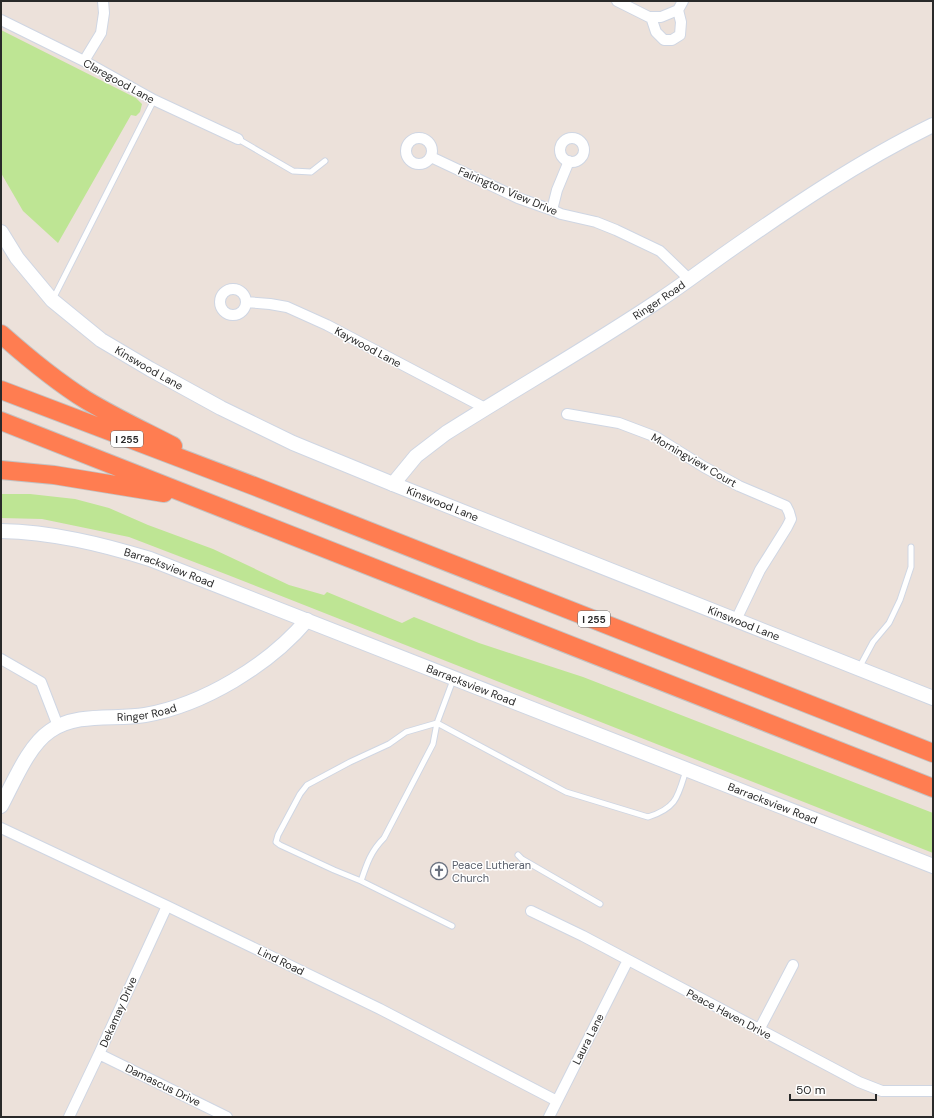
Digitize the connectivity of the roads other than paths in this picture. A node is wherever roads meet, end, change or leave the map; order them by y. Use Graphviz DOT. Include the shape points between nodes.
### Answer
graph roads {
  1 [pos="103,1"];
  2 [pos="617,1"];
  3 [pos="681,6"];
  4 [pos="651,17"];
  5 [pos="1,20"];
  6 [pos="84,62"];
  7 [pos="154,100"];
  8 [pos="933,125"];
  9 [pos="238,139"];
  10 [pos="431,157"];
  11 [pos="325,161"];
  12 [pos="569,161"];
  13 [pos="552,210"];
  14 [pos="1,232"];
  15 [pos="689,279"];
  16 [pos="52,300"];
  17 [pos="246,302"];
  18 [pos="1,334"];
  19 [pos="1,390"];
  20 [pos="486,408"];
  21 [pos="567,414"];
  22 [pos="1,421"];
  23 [pos="1,470"];
  24 [pos="393,484"];
  25 [pos="254,486"];
  26 [pos="200,499"];
  27 [pos="1,531"];
  28 [pos="911,547"];
  29 [pos="307,620"];
  30 [pos="736,620"];
  31 [pos="1,660"];
  32 [pos="859,669"];
  33 [pos="454,677"];
  34 [pos="933,698"];
  35 [pos="437,724"];
  36 [pos="58,726"];
  37 [pos="933,753"];
  38 [pos="686,769"];
  39 [pos="933,788"];
  40 [pos="1,806"];
  41 [pos="1,828"];
  42 [pos="518,855"];
  43 [pos="933,866"];
  44 [pos="361,881"];
  45 [pos="600,904"];
  46 [pos="167,906"];
  47 [pos="531,911"];
  48 [pos="452,926"];
  49 [pos="628,960"];
  50 [pos="794,965"];
  51 [pos="759,1030"];
  52 [pos="99,1054"];
  53 [pos="933,1091"];
  54 [pos="557,1101"];
  55 [pos="68,1117"];
  56 [pos="227,1117"];
  57 [pos="549,1117"];
  1 -- 6 [label="street" via="101,33"];
  2 -- 4 [label="street"];
  3 -- 4 [label="street" via="661,17"];
  3 -- 4 [label="street" via="680,35 672,40 664,40 656,32"];
  5 -- 6 [label="street, Claregood Lane"];
  6 -- 7 [label="street, Claregood Lane"];
  7 -- 9 [label="street, Claregood Lane"];
  7 -- 16 [label="lane"];
  8 -- 15 [label="street, Ringer Road" via="880,153 812,195"];
  9 -- 11 [label="lane" via="293,171 311,172"];
  10 -- 13 [label="street, Fairington View Drive" via="518,198"];
  12 -- 13 [label="street"];
  13 -- 15 [label="street, Fairington View Drive" via="596,222 660,251"];
  14 -- 16 [label="street, Kinswood Lane" via="17,258"];
  15 -- 20 [label="street, Ringer Road" via="647,309"];
  16 -- 24 [label="street, Kinswood Lane" via="101,340 214,404 293,443"];
  17 -- 20 [label="street, Kaywood Lane" via="287,307 321,322"];
  18 -- 25 [label="highway" via="27,357 86,400"];
  19 -- 25 [label="highway, I 255"];
  20 -- 24 [label="street, Ringer Road" via="446,433 416,456"];
  21 -- 30 [label="street, Morningview Court" via="619,423 656,437 727,480 786,506 791,519 760,570"];
  22 -- 26 [label="highway, I 255"];
  23 -- 26 [label="highway" via="54,475"];
  24 -- 30 [label="street, Kinswood Lane"];
  25 -- 37 [label="highway, I 255"];
  26 -- 39 [label="highway, I 255"];
  27 -- 29 [label="street, Barracksview Road" via="83,541 150,559"];
  28 -- 32 [label="lane" via="911,567 900,600 889,623 873,642"];
  29 -- 33 [label="street, Barracksview Road"];
  29 -- 36 [label="street, Ringer Road" via="280,648 262,662 239,677 186,703 144,715 76,720"];
  30 -- 32 [label="street, Kinswood Lane"];
  31 -- 36 [label="street" via="41,682"];
  32 -- 34 [label="street, Kinswood Lane"];
  33 -- 35 [label="lane"];
  33 -- 38 [label="street, Barracksview Road"];
  35 -- 38 [label="lane" via="566,792 648,817 662,813 671,806 680,792"];
  35 -- 44 [label="lane" via="433,744 384,838 370,855"];
  35 -- 44 [label="lane" via="406,732 389,744 308,785 300,794 278,835 276,842 280,845"];
  36 -- 40 [label="street, Ringer Road" via="42,737 27,757"];
  38 -- 43 [label="street, Barracksview Road"];
  41 -- 46 [label="street, Lind Road"];
  42 -- 45 [label="lane"];
  44 -- 48 [label="lane"];
  46 -- 52 [label="street, Dekamay Drive"];
  46 -- 54 [label="street, Lind Road" via="380,1009"];
  47 -- 49 [label="street, Peace Haven Drive"];
  49 -- 51 [label="street, Peace Haven Drive"];
  49 -- 54 [label="street, Laura Lane"];
  50 -- 51 [label="street"];
  51 -- 53 [label="street, Peace Haven Drive" via="859,1082 882,1091"];
  52 -- 55 [label="street, Dekamay Drive"];
  52 -- 56 [label="street, Damascus Drive"];
  54 -- 57 [label="street, Laura Lane"];
}
